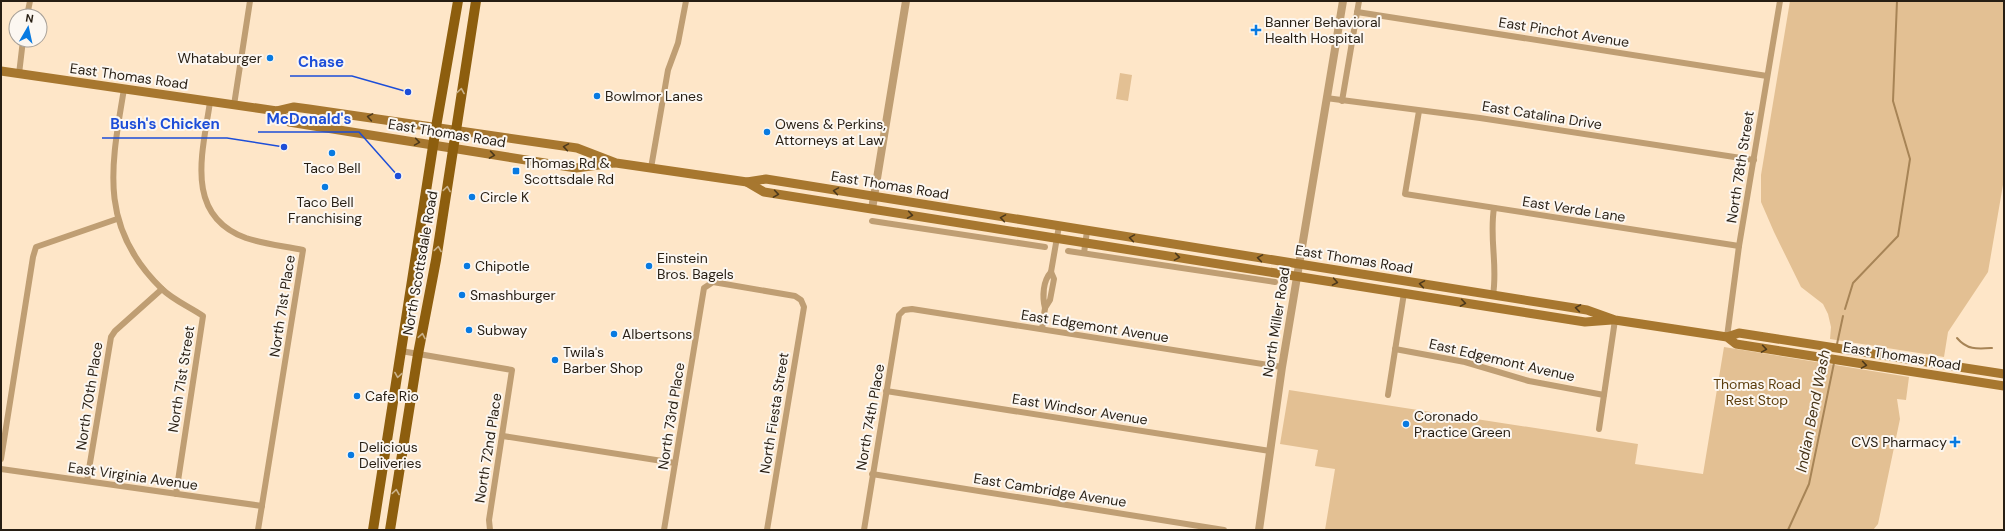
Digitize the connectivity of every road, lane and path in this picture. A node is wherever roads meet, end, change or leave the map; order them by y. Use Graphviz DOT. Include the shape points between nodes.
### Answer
graph roads {
  1 [pos="250,1"];
  2 [pos="458,1"];
  3 [pos="476,1"];
  4 [pos="686,1"];
  5 [pos="906,1"];
  6 [pos="1343,1"];
  7 [pos="1359,1"];
  8 [pos="1780,1"];
  9 [pos="1357,12"];
  10 [pos="23,48"];
  11 [pos="1,71"];
  12 [pos="19,74"];
  13 [pos="1767,76"];
  14 [pos="124,89"];
  15 [pos="1326,98"];
  16 [pos="1342,101"];
  17 [pos="210,102"];
  18 [pos="234,105"];
  19 [pos="1419,111"];
  20 [pos="277,112"];
  21 [pos="436,127"];
  22 [pos="457,130"];
  23 [pos="434,145"];
  24 [pos="454,148"];
  25 [pos="1754,160"];
  26 [pos="616,162"];
  27 [pos="651,168"];
  28 [pos="747,182"];
  29 [pos="874,197"];
  30 [pos="1494,208"];
  31 [pos="872,209"];
  32 [pos="928,217"];
  33 [pos="117,219"];
  34 [pos="872,221"];
  35 [pos="1028,222"];
  36 [pos="1059,226"];
  37 [pos="926,229"];
  38 [pos="1088,231"];
  39 [pos="1026,234"];
  40 [pos="1057,238"];
  41 [pos="1086,243"];
  42 [pos="1025,244"];
  43 [pos="1739,246"];
  44 [pos="1044,247"];
  45 [pos="1068,251"];
  46 [pos="1084,253"];
  47 [pos="1298,264"];
  48 [pos="1228,265"];
  49 [pos="1226,275"];
  50 [pos="1297,275"];
  51 [pos="1275,282"];
  52 [pos="162,289"];
  53 [pos="1404,293"];
  54 [pos="1494,295"];
  55 [pos="801,300"];
  56 [pos="408,308"];
  57 [pos="904,310"];
  58 [pos="426,311"];
  59 [pos="1615,320"];
  60 [pos="1042,329"];
  61 [pos="1727,337"];
  62 [pos="1395,349"];
  63 [pos="401,351"];
  64 [pos="418,354"];
  65 [pos="1282,368"];
  66 [pos="2004,374"];
  67 [pos="1954,378"];
  68 [pos="2004,381"];
  69 [pos="2004,386"];
  70 [pos="886,391"];
  71 [pos="1604,394"];
  72 [pos="1388,395"];
  73 [pos="1598,429"];
  74 [pos="503,436"];
  75 [pos="1270,451"];
  76 [pos="1,459"];
  77 [pos="675,463"];
  78 [pos="1,468"];
  79 [pos="872,474"];
  80 [pos="87,481"];
  81 [pos="176,494"];
  82 [pos="262,506"];
  83 [pos="258,530"];
  84 [pos="373,530"];
  85 [pos="390,530"];
  86 [pos="490,530"];
  87 [pos="664,530"];
  88 [pos="767,530"];
  89 [pos="864,530"];
  90 [pos="1224,530"];
  91 [pos="1259,530"];
  1 -- 18 [label="street"];
  2 -- 21 [label="main road, North Scottsdale Road"];
  22 -- 3 [label="main road, North Scottsdale Road, one-way"];
  4 -- 27 [label="street" via="678,43 668,70"];
  5 -- 29 [label="street"];
  6 -- 15 [label="street, North Miller Road"];
  7 -- 9 [label="street"];
  8 -- 13 [label="street, North 78th Street"];
  9 -- 13 [label="street, East Pinchot Avenue"];
  9 -- 16 [label="street"];
  10 -- 12 [label="street"];
  11 -- 12 [label="main road, East Thomas Road"];
  12 -- 14 [label="main road, East Thomas Road"];
  13 -- 25 [label="street, North 78th Street"];
  14 -- 17 [label="main road, East Thomas Road"];
  14 -- 33 [label="street, North 71st Street" via="112,177"];
  15 -- 16 [label="street, East Catalina Drive"];
  15 -- 47 [label="street, North Miller Road"];
  16 -- 19 [label="street, East Catalina Drive"];
  17 -- 18 [label="main road, East Thomas Road"];
  17 -- 82 [label="street, North 71st Place" via="200,164 200,181 211,210 232,231 246,238 303,250"];
  18 -- 20 [label="main road, East Thomas Road"];
  19 -- 25 [label="street, East Catalina Drive"];
  19 -- 30 [label="street, East Verde Lane" via="1405,194"];
  21 -- 20 [label="main road, East Thomas Road, one-way" via="294,107"];
  20 -- 23 [label="main road, East Thomas Road, one-way" via="289,122"];
  21 -- 22 [label="main road, East Thomas Road"];
  21 -- 23 [label="main road, North Scottsdale Road"];
  22 -- 24 [label="main road, North Scottsdale Road"];
  26 -- 22 [label="main road, East Thomas Road, one-way" via="577,148"];
  23 -- 24 [label="main road, East Thomas Road"];
  23 -- 56 [label="main road, North Scottsdale Road"];
  24 -- 26 [label="main road, East Thomas Road, one-way" via="576,168"];
  58 -- 24 [label="main road, North Scottsdale Road, one-way"];
  25 -- 43 [label="street, North 78th Street"];
  26 -- 27 [label="main road, East Thomas Road"];
  27 -- 28 [label="main road, East Thomas Road"];
  29 -- 28 [label="main road, East Thomas Road, one-way" via="766,179"];
  28 -- 31 [label="main road, East Thomas Road, one-way" via="764,192"];
  29 -- 31 [label="street"];
  35 -- 29 [label="main road, East Thomas Road, one-way"];
  30 -- 43 [label="street, East Verde Lane"];
  30 -- 54 [label="street" via="1491,234 1496,270"];
  31 -- 32 [label="main road, East Thomas Road, one-way"];
  32 -- 37 [label="street, East Thomas Road"];
  32 -- 39 [label="main road, East Thomas Road"];
  33 -- 52 [label="street, North 71st Street" via="133,253"];
  33 -- 76 [label="street" via="36,247"];
  34 -- 37 [label="street"];
  35 -- 36 [label="main road, East Thomas Road"];
  35 -- 39 [label="street"];
  36 -- 38 [label="main road, East Thomas Road"];
  36 -- 40 [label="street"];
  37 -- 42 [label="street"];
  38 -- 41 [label="street"];
  47 -- 38 [label="main road, East Thomas Road, one-way"];
  39 -- 40 [label="main road, East Thomas Road"];
  39 -- 42 [label="street"];
  40 -- 41 [label="main road, East Thomas Road"];
  40 -- 60 [label="street" via="1052,272 1054,279"];
  41 -- 46 [label="street"];
  41 -- 48 [label="main road, East Thomas Road, one-way"];
  42 -- 44 [label="street"];
  43 -- 61 [label="street, North 78th Street"];
  45 -- 46 [label="street"];
  46 -- 49 [label="street"];
  47 -- 50 [label="street, North Miller Road"];
  54 -- 47 [label="main road, East Thomas Road, one-way"];
  48 -- 49 [label="street"];
  48 -- 50 [label="main road, East Thomas Road"];
  49 -- 51 [label="street"];
  50 -- 53 [label="main road, East Thomas Road, one-way"];
  50 -- 65 [label="street, North Miller Road"];
  52 -- 80 [label="street, North 70th Place" via="111,337"];
  52 -- 81 [label="street, North 71st Street" via="203,316"];
  53 -- 59 [label="main road, East Thomas Road, one-way" via="1585,322"];
  53 -- 62 [label="street"];
  59 -- 54 [label="main road, East Thomas Road, one-way" via="1587,310"];
  55 -- 77 [label="street, North 73rd Place" via="794,296 713,282 704,288"];
  55 -- 88 [label="street, North Fiesta Street" via="804,307"];
  56 -- 58 [label="main road"];
  56 -- 63 [label="main road, North Scottsdale Road"];
  57 -- 60 [label="street, East Edgemont Avenue" via="912,309"];
  57 -- 70 [label="street, North 74th Place" via="900,315"];
  64 -- 58 [label="main road, North Scottsdale Road, one-way"];
  59 -- 61 [label="main road, East Thomas Road"];
  59 -- 71 [label="street"];
  60 -- 65 [label="street, East Edgemont Avenue"];
  61 -- 66 [label="main road, East Thomas Road" via="1739,333"];
  61 -- 67 [label="main road, East Thomas Road, one-way" via="1736,344"];
  62 -- 71 [label="street, East Edgemont Avenue" via="1466,362 1530,381"];
  62 -- 72 [label="street"];
  63 -- 64 [label="street"];
  63 -- 84 [label="main road, North Scottsdale Road, one-way"];
  64 -- 74 [label="street, North 72nd Place" via="512,370"];
  85 -- 64 [label="main road, North Scottsdale Road, one-way"];
  65 -- 75 [label="street, North Miller Road"];
  67 -- 68 [label="main road" via="1963,374"];
  67 -- 69 [label="main road, East Thomas Road"];
  70 -- 75 [label="street, East Windsor Avenue"];
  70 -- 79 [label="street, North 74th Place"];
  71 -- 73 [label="street"];
  74 -- 77 [label="street"];
  74 -- 86 [label="street, North 72nd Place" via="489,520"];
  75 -- 91 [label="street, North Miller Road"];
  77 -- 87 [label="street, North 73rd Place"];
  78 -- 80 [label="street, East Virginia Avenue"];
  79 -- 89 [label="street, North 74th Place"];
  79 -- 90 [label="street, East Cambridge Avenue"];
  80 -- 81 [label="street, East Virginia Avenue"];
  81 -- 82 [label="street, East Virginia Avenue"];
  82 -- 83 [label="street, North 71st Place"];
}
